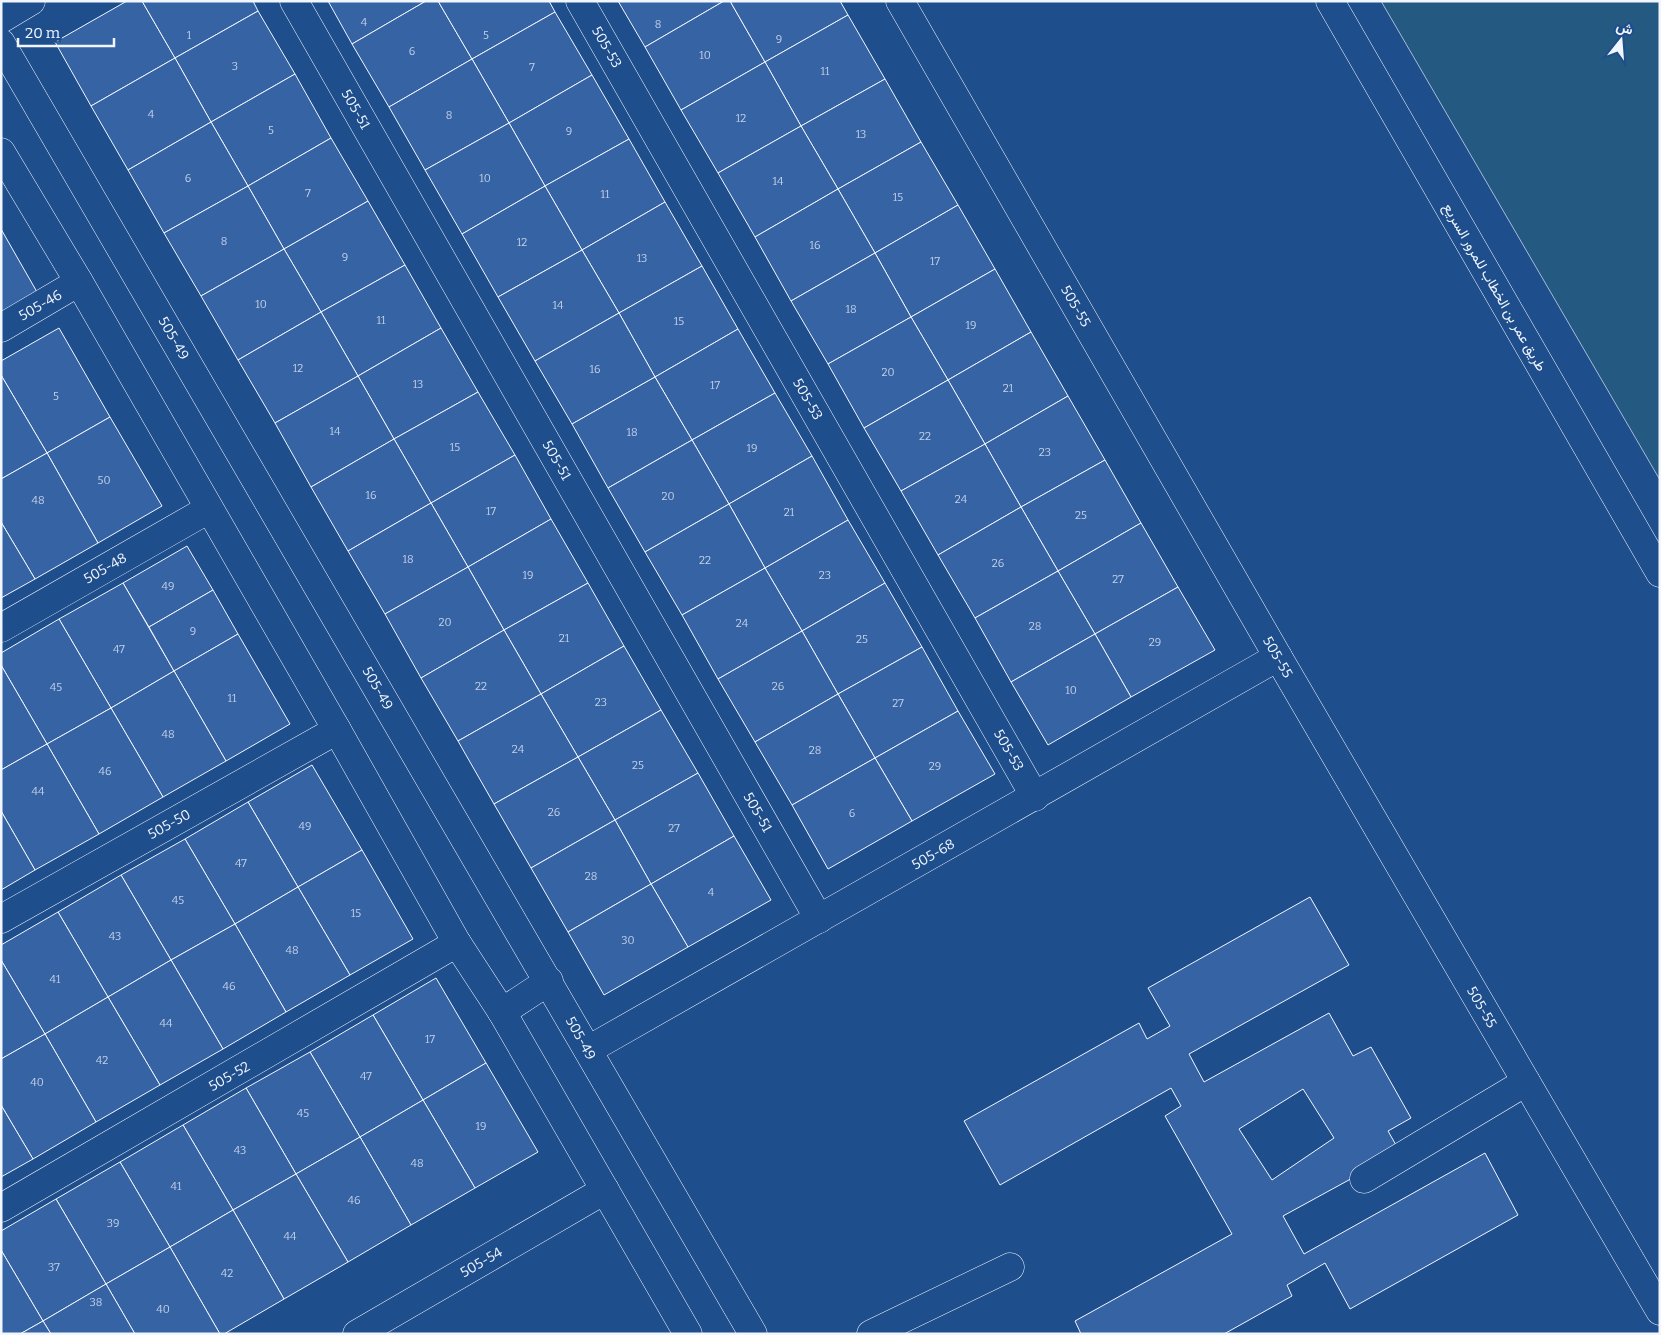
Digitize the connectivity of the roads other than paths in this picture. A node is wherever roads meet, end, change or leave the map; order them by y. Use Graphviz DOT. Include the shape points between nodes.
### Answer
graph roads {
  1 [pos="31,1"];
  2 [pos="294,1"];
  3 [pos="580,1"];
  4 [pos="900,1"];
  5 [pos="1330,1"];
  6 [pos="1,19"];
  7 [pos="1,42"];
  8 [pos="1,152"];
  9 [pos="79,282"];
  10 [pos="1,328"];
  11 [pos="209,509"];
  12 [pos="1660,573"];
  13 [pos="1,628"];
  14 [pos="1278,657"];
  15 [pos="337,730"];
  16 [pos="1035,797"];
  17 [pos="1,919"];
  18 [pos="819,919"];
  19 [pos="457,943"];
  20 [pos="549,981"];
  21 [pos="502,1012"];
  22 [pos="588,1050"];
  23 [pos="1526,1082"];
  24 [pos="1364,1179"];
  25 [pos="605,1190"];
  26 [pos="1,1208"];
  27 [pos="1010,1267"];
  28 [pos="1660,1311"];
  29 [pos="357,1334"];
  30 [pos="688,1334"];
  31 [pos="753,1334"];
  32 [pos="871,1334"];
  1 -- 6 [label="main road"];
  2 -- 18 [label="main road, 505-51"];
  3 -- 16 [label="main road, 505-53"];
  4 -- 14 [label="main road, 505-55"];
  5 -- 12 [label="main road, طريق عمر بن الخطاب للمرور السريع"];
  7 -- 20 [label="main road, 505-49"];
  8 -- 9 [label="main road"];
  9 -- 10 [label="main road, 505-46"];
  9 -- 11 [label="main road"];
  11 -- 13 [label="main road, 505-48"];
  11 -- 15 [label="main road"];
  14 -- 16 [label="main road, 505-68"];
  14 -- 23 [label="main road, 505-55"];
  15 -- 17 [label="main road, 505-50"];
  15 -- 19 [label="main road"];
  16 -- 18 [label="main road, 505-68"];
  18 -- 22 [label="main road, 505-68"];
  19 -- 21 [label="main road"];
  19 -- 26 [label="main road, 505-52"];
  20 -- 21 [label="main road"];
  20 -- 22 [label="main road, 505-49"];
  21 -- 25 [label="main road"];
  22 -- 31 [label="main road, 505-49"];
  23 -- 24 [label="main road"];
  23 -- 28 [label="main road, 505-55"];
  25 -- 29 [label="main road, 505-54"];
  25 -- 30 [label="main road"];
  27 -- 32 [label="main road"];
}
